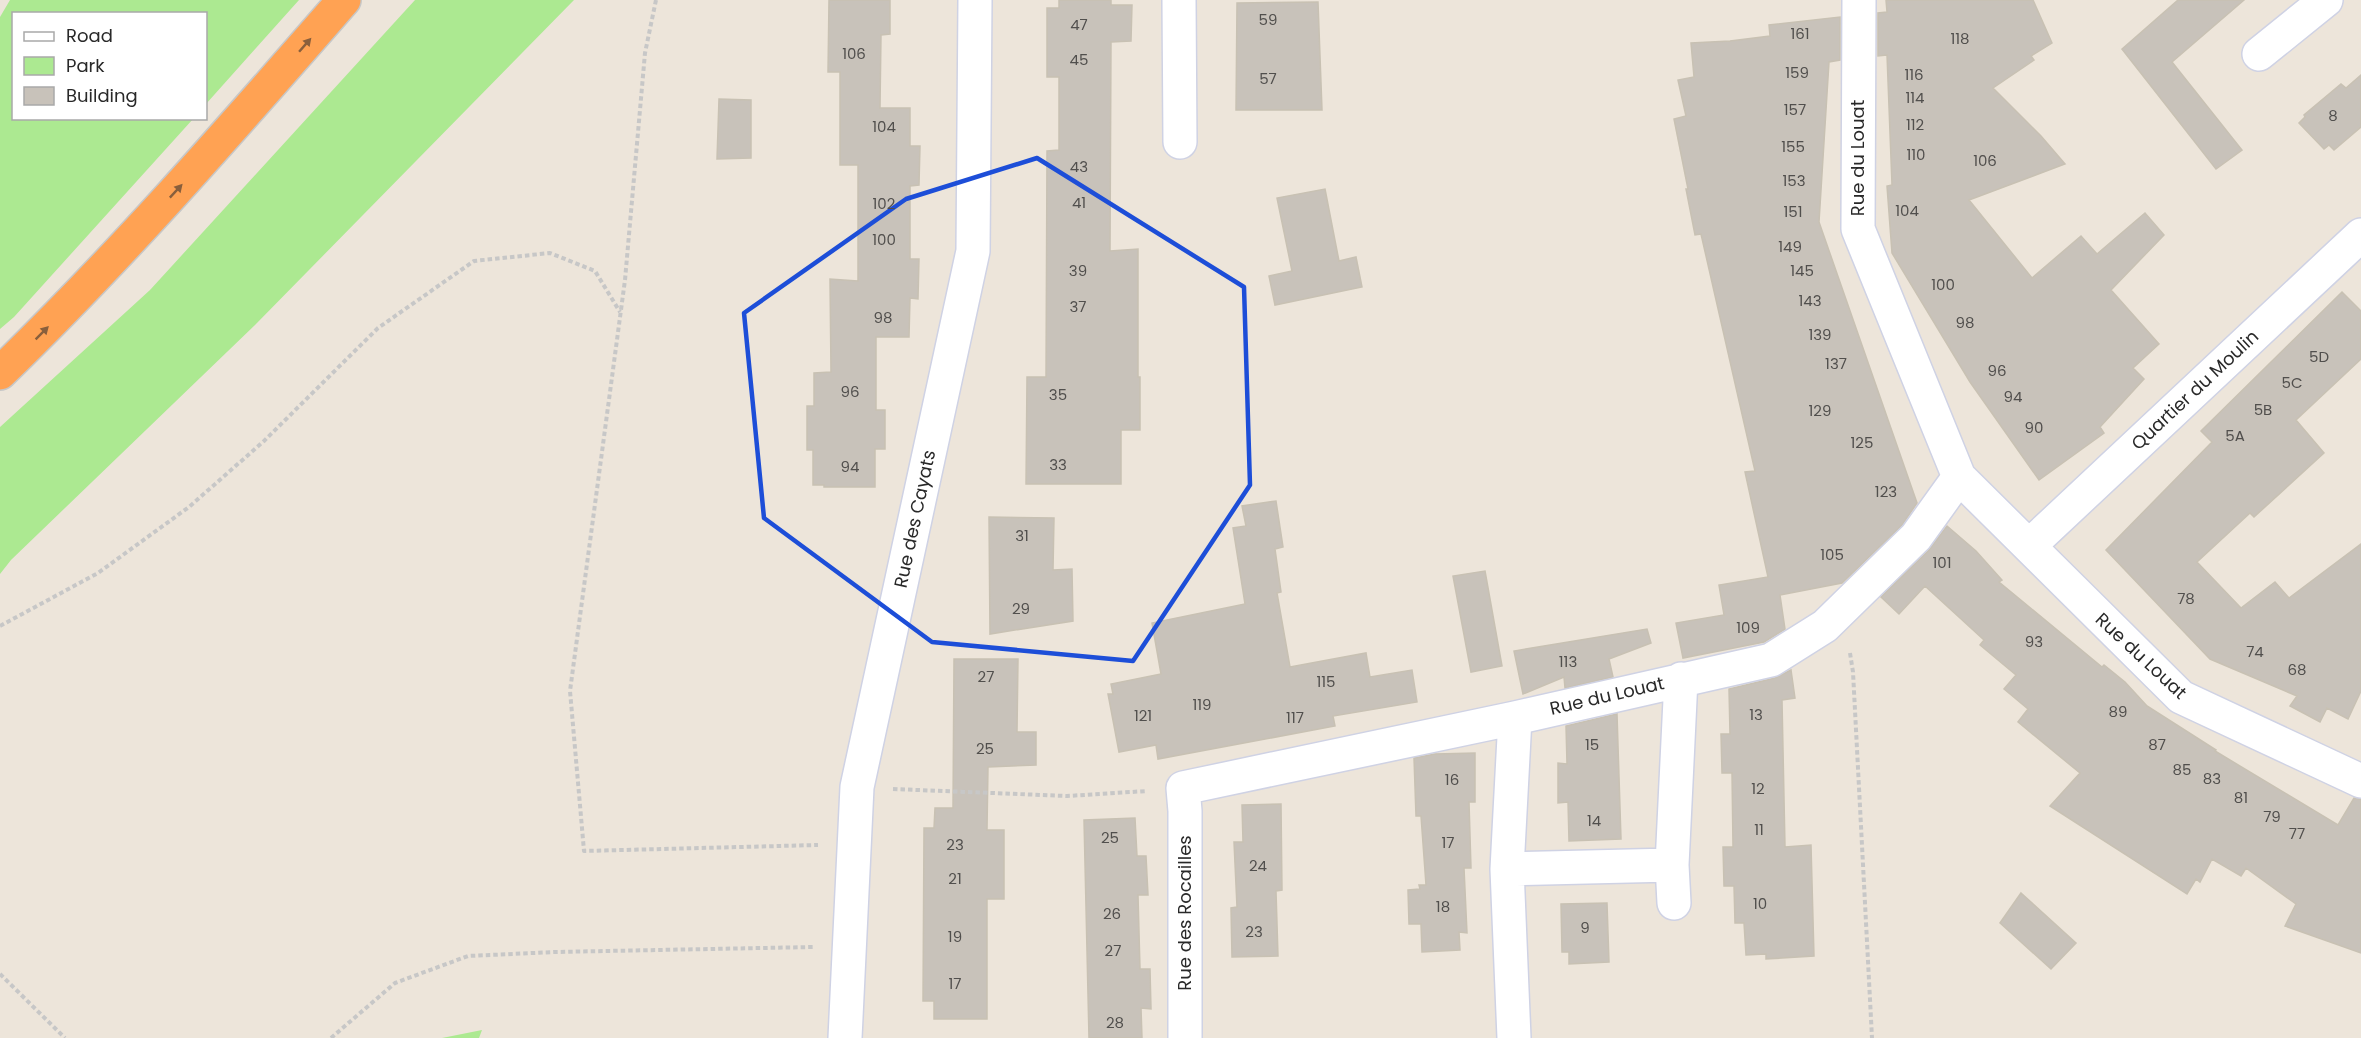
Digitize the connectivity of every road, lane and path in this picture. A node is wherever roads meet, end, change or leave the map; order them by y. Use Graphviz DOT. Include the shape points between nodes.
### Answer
graph roads {
  1 [pos="344,0"];
  2 [pos="656,0"];
  3 [pos="975,0"];
  4 [pos="1179,0"];
  5 [pos="1859,0"];
  6 [pos="2326,0"];
  7 [pos="2259,54"];
  8 [pos="1180,142"];
  9 [pos="2361,235"];
  10 [pos="620,313"];
  11 [pos="0,373"];
  12 [pos="1959,477"];
  13 [pos="2029,546"];
  14 [pos="1841,609"];
  15 [pos="0,626"];
  16 [pos="1681,679"];
  17 [pos="1515,718"];
  18 [pos="2361,782"];
  19 [pos="857,788"];
  20 [pos="1183,788"];
  21 [pos="855,844"];
  22 [pos="1672,865"];
  23 [pos="1507,869"];
  24 [pos="1674,903"];
  25 [pos="849,946"];
  26 [pos="0,974"];
  27 [pos="65,1038"];
  28 [pos="331,1038"];
  29 [pos="845,1038"];
  30 [pos="1185,1038"];
  31 [pos="1514,1038"];
  32 [pos="1872,1038"];
  11 -- 1 [label="highway, one-way" via="54,321 219,144"];
  2 -- 10 [label="path" via="645,52"];
  3 -- 19 [label="street, Rue des Cayats" via="973,251"];
  4 -- 8 [label="street"];
  5 -- 12 [label="street, Rue du Louat" via="1858,230"];
  6 -- 7 [label="street"];
  9 -- 13 [label="street, Quartier du Moulin"];
  10 -- 15 [label="path" via="595,271 550,253 474,261 378,328 264,441 189,507 98,573"];
  10 -- 21 [label="path" via="570,691 584,851"];
  12 -- 13 [label="street, Rue du Louat"];
  12 -- 14 [label="street, Rue du Louat" via="1916,537"];
  13 -- 18 [label="street, Rue du Louat" via="2181,698"];
  14 -- 16 [label="street, Rue du Louat" via="1825,626 1771,660"];
  14 -- 32 [label="path" via="1853,672"];
  16 -- 17 [label="street, Rue du Louat"];
  16 -- 22 [label="street"];
  17 -- 20 [label="street, Rue du Louat"];
  17 -- 23 [label="street"];
  19 -- 20 [label="path" via="1067,796"];
  19 -- 21 [label="street, Rue des Cayats"];
  20 -- 30 [label="street, Rue des Rocailles"];
  21 -- 25 [label="street, Rue des Cayats"];
  22 -- 23 [label="street"];
  22 -- 24 [label="street"];
  23 -- 31 [label="street"];
  25 -- 28 [label="path" via="468,956 395,983"];
  25 -- 29 [label="street, Rue des Cayats"];
  26 -- 27 [label="path"];
}
